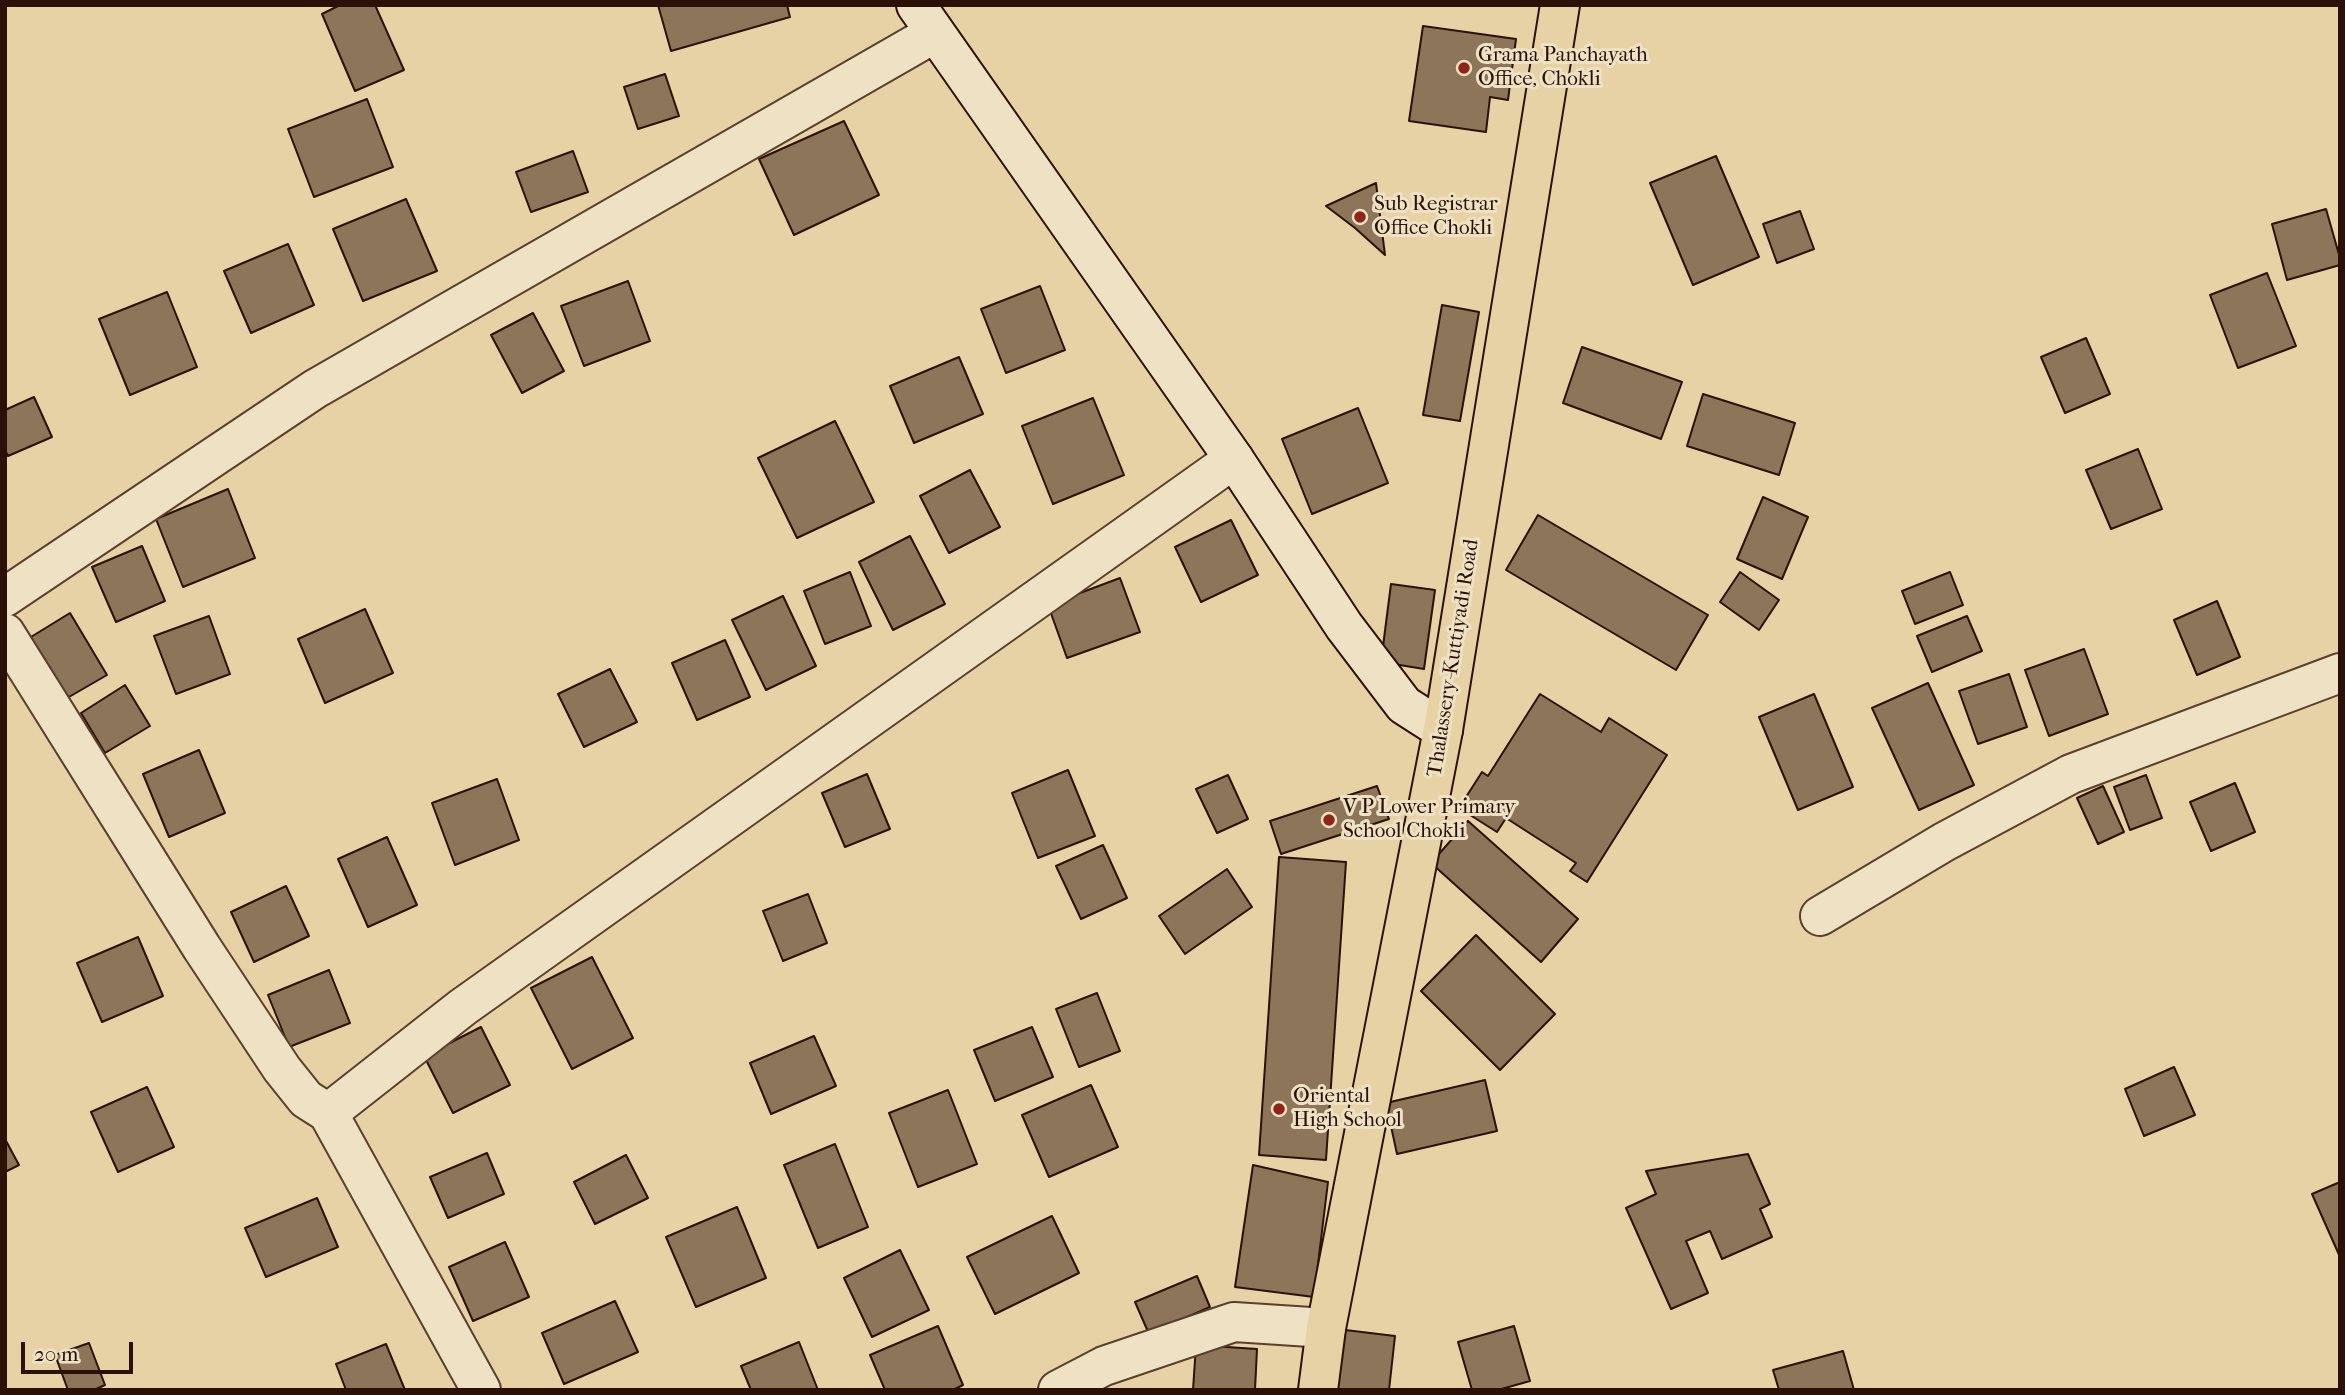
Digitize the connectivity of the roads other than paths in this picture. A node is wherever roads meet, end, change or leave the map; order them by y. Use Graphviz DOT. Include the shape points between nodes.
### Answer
graph roads {
  1 [pos="1560,5"];
  2 [pos="926,19"];
  3 [pos="1234,458"];
  4 [pos="5,597"];
  5 [pos="5,633"];
  6 [pos="2340,673"];
  7 [pos="1443,730"];
  8 [pos="1820,916"];
  9 [pos="328,1113"];
  10 [pos="1326,1328"];
  11 [pos="481,1390"];
  12 [pos="1058,1390"];
  13 [pos="1318,1390"];
  1 -- 7 [label="main road, Thalassery-Kuttiyadi Road"];
  2 -- 3 [label="street"];
  2 -- 4 [label="street" via="315,389"];
  3 -- 7 [label="street" via="1377,671 1404,705"];
  3 -- 9 [label="street" via="463,1007"];
  5 -- 9 [label="street" via="282,1069 306,1099"];
  6 -- 8 [label="street" via="2071,774"];
  7 -- 10 [label="main road, Thalassery-Kuttiyadi Road"];
  9 -- 11 [label="street"];
  10 -- 12 [label="street" via="1234,1321 1104,1366"];
  10 -- 13 [label="main road, Thalassery-Kuttiyadi Road"];
}
